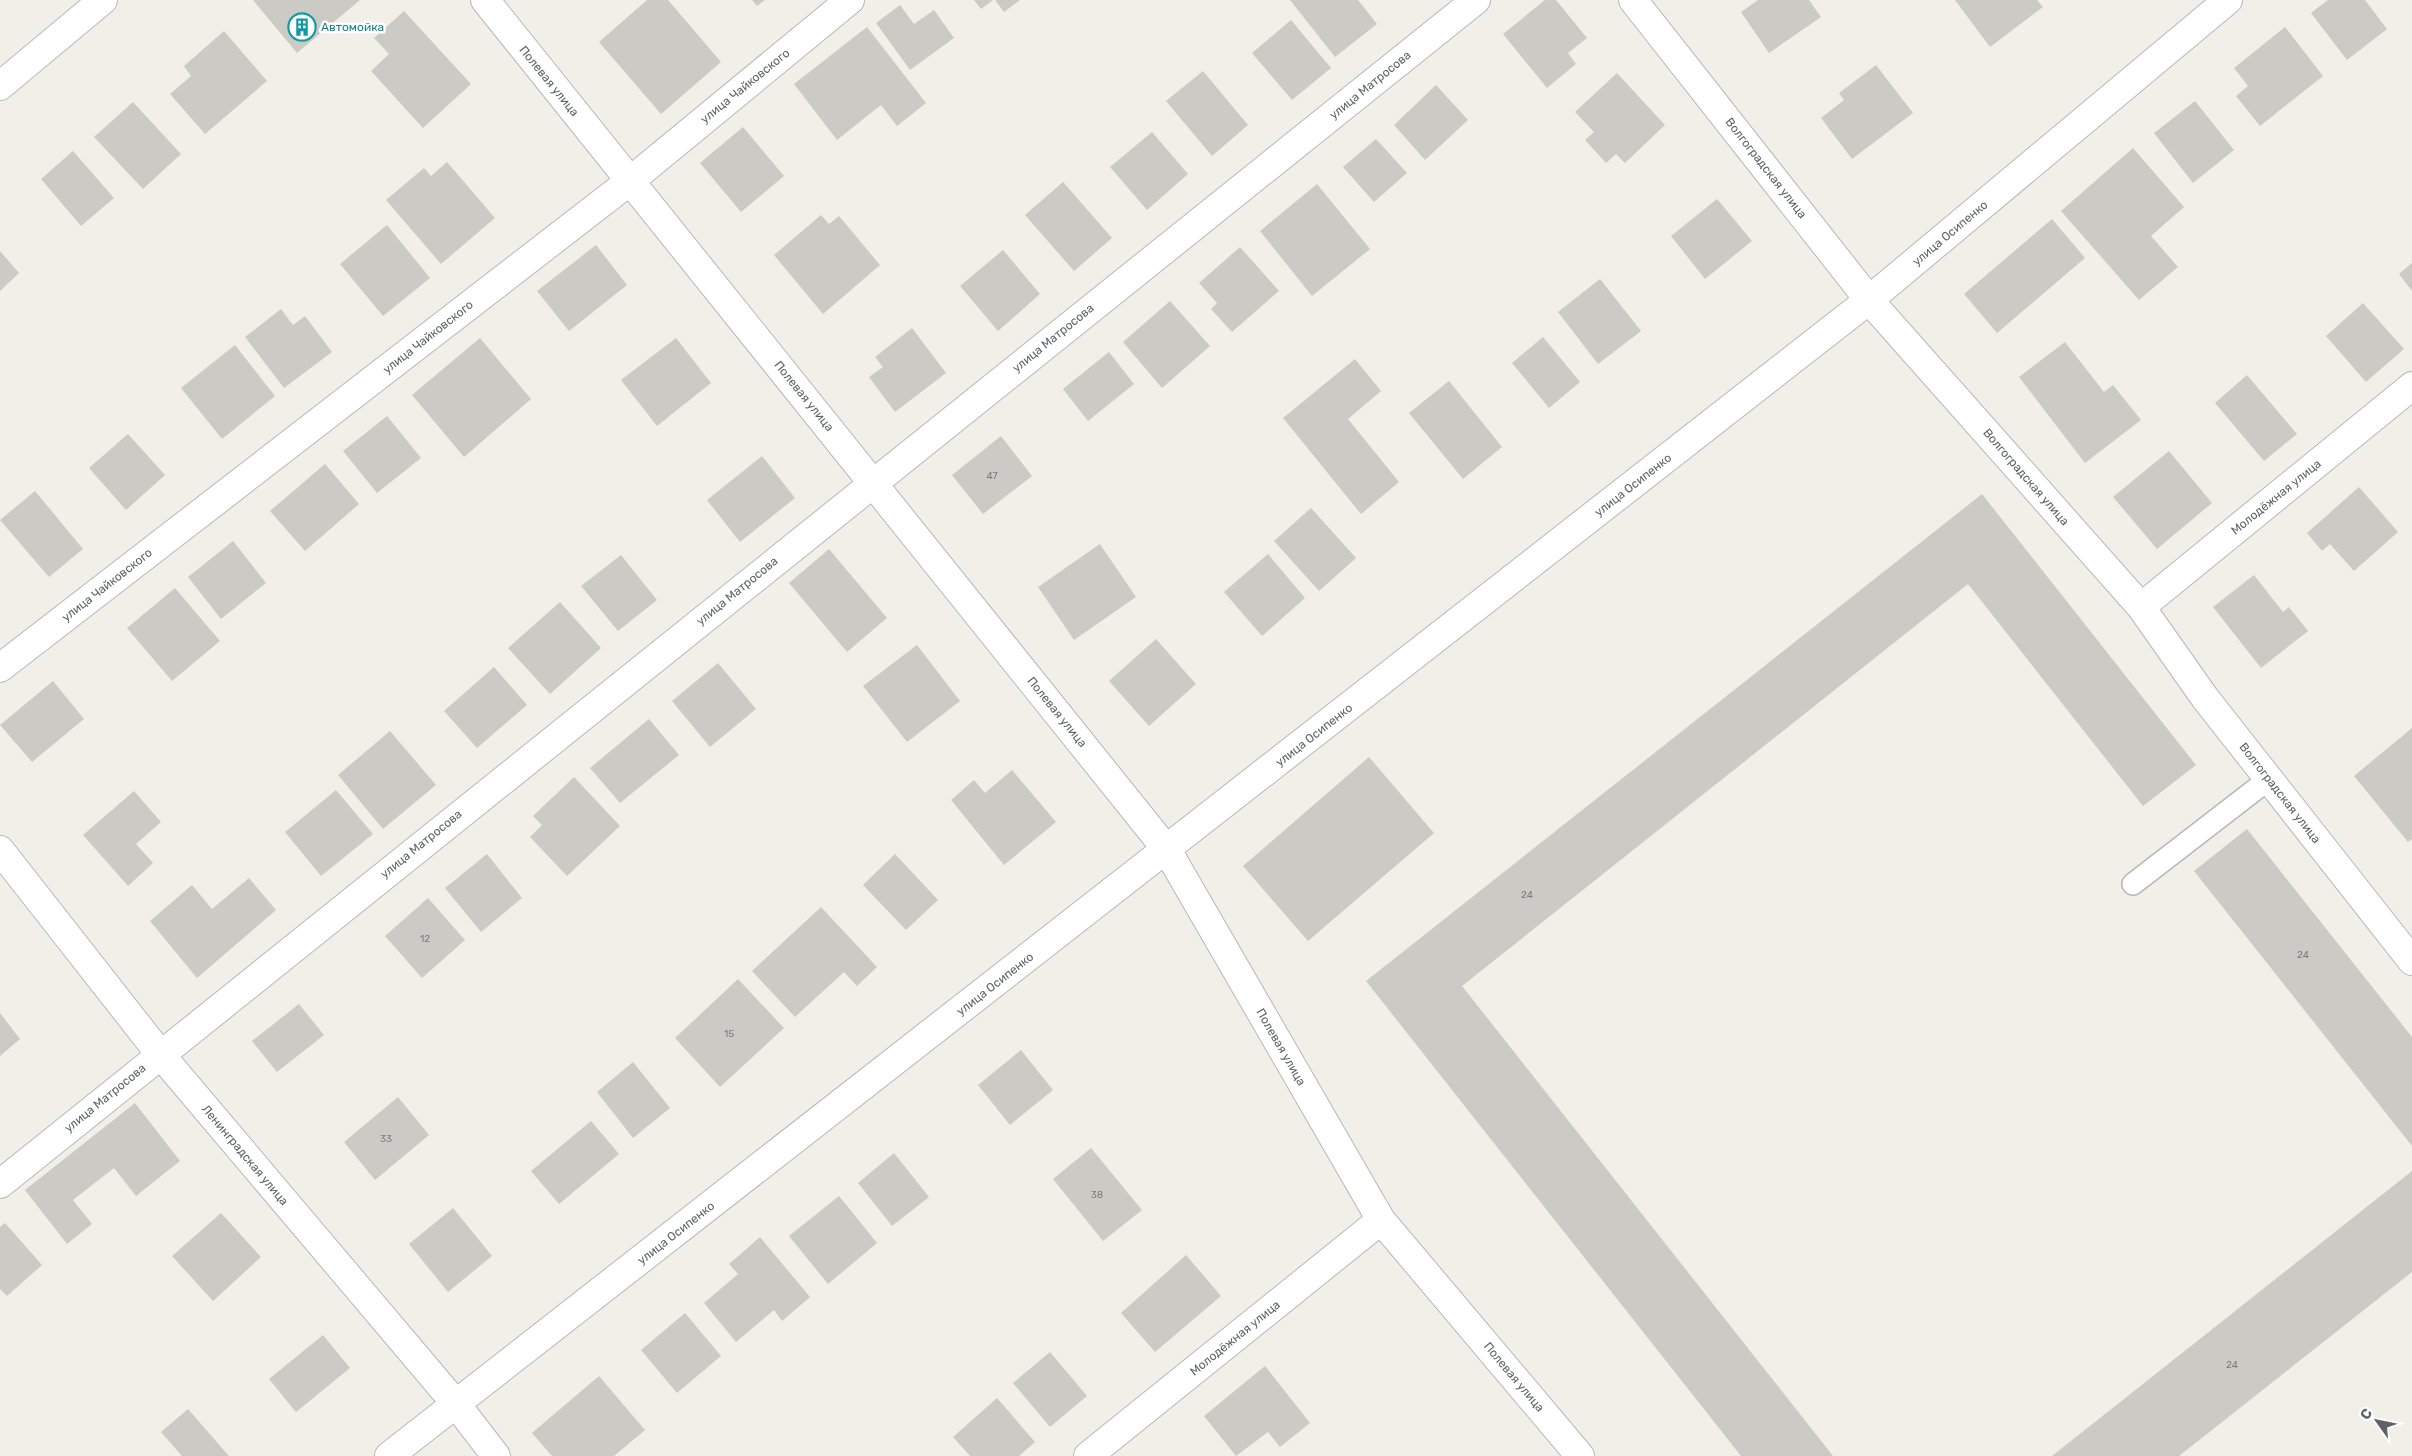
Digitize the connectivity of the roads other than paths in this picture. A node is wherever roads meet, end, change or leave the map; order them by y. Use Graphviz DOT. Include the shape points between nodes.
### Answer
graph roads {
  1 [pos="103,0"];
  2 [pos="485,0"];
  3 [pos="850,0"];
  4 [pos="1476,0"];
  5 [pos="1633,0"];
  6 [pos="2228,0"];
  7 [pos="0,86"];
  8 [pos="630,181"];
  9 [pos="1869,300"];
  10 [pos="2412,386"];
  11 [pos="873,481"];
  12 [pos="2141,607"];
  13 [pos="0,668"];
  14 [pos="2269,778"];
  15 [pos="0,850"];
  16 [pos="1167,850"];
  17 [pos="2133,884"];
  18 [pos="2412,961"];
  19 [pos="160,1054"];
  20 [pos="0,1184"];
  21 [pos="1381,1220"];
  22 [pos="456,1404"];
  23 [pos="389,1456"];
  24 [pos="496,1456"];
  25 [pos="1088,1456"];
  26 [pos="1580,1456"];
  1 -- 7 [label="street"];
  2 -- 8 [label="street, Полевая улица"];
  3 -- 8 [label="street, улица Чайковского"];
  4 -- 11 [label="street, улица Матросова"];
  5 -- 9 [label="street, Волгоградская улица"];
  6 -- 9 [label="street, улица Осипенко"];
  8 -- 11 [label="street, Полевая улица"];
  8 -- 13 [label="street, улица Чайковского"];
  9 -- 12 [label="street, Волгоградская улица"];
  9 -- 16 [label="street, улица Осипенко"];
  10 -- 12 [label="street, Молодёжная улица"];
  11 -- 16 [label="street, Полевая улица"];
  11 -- 19 [label="street, улица Матросова"];
  12 -- 14 [label="street, Волгоградская улица" via="2205,698"];
  14 -- 17 [label="lane"];
  14 -- 18 [label="street, Волгоградская улица"];
  15 -- 19 [label="street, Ленинградская улица"];
  16 -- 21 [label="street, Полевая улица"];
  16 -- 22 [label="street, улица Осипенко"];
  19 -- 20 [label="street, улица Матросова"];
  19 -- 22 [label="street, Ленинградская улица"];
  21 -- 25 [label="street, Молодёжная улица"];
  21 -- 26 [label="street, Полевая улица"];
  22 -- 23 [label="street, улица Осипенко"];
  22 -- 24 [label="street, Ленинградская улица"];
}
